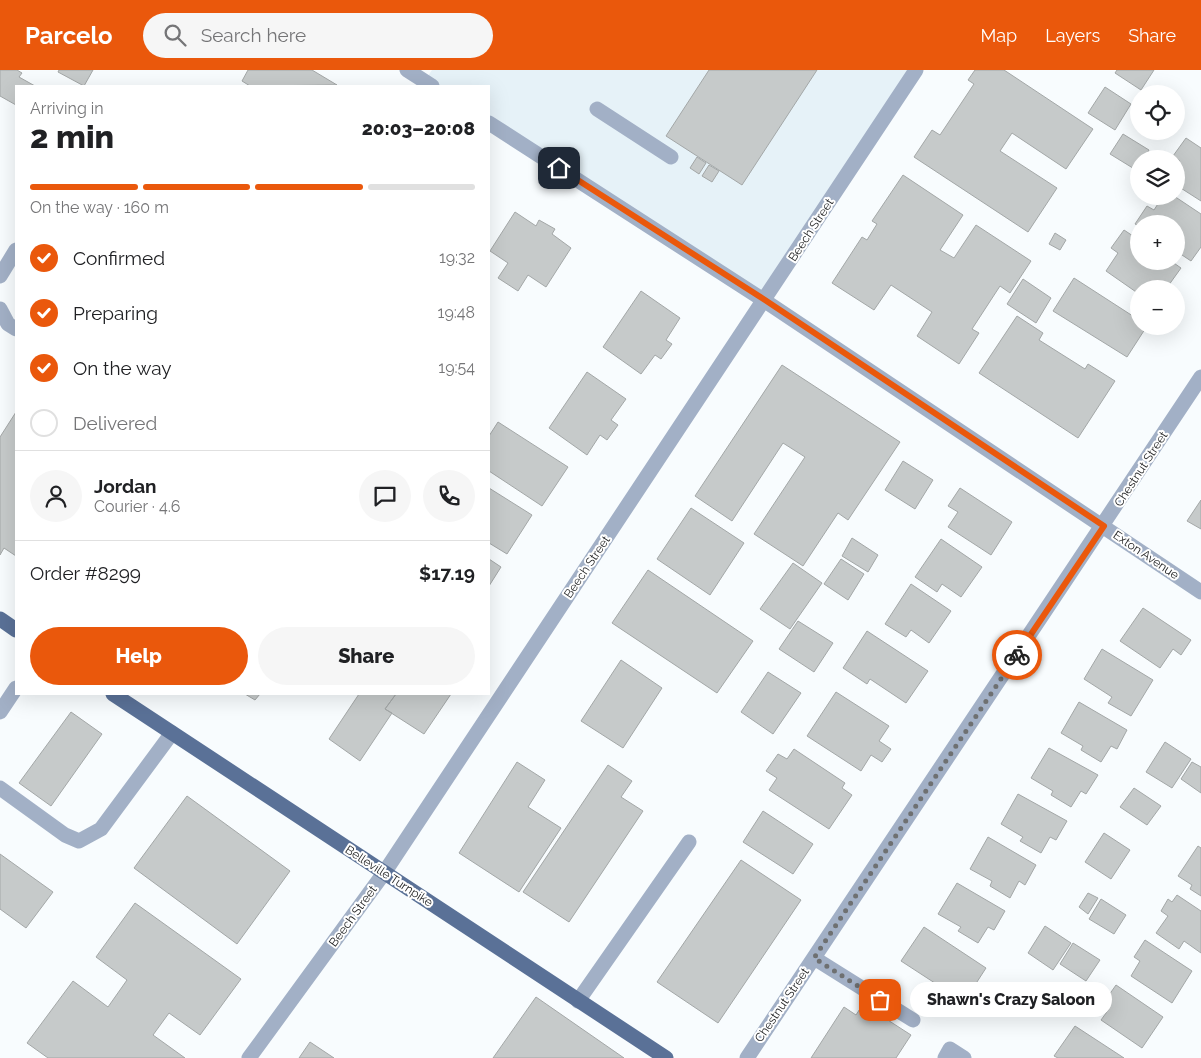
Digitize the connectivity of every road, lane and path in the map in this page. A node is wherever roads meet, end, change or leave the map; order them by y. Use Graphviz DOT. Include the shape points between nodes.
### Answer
graph roads {
  1 [pos="407,70"];
  2 [pos="916,70"];
  3 [pos="427,81"];
  4 [pos="596,109"];
  5 [pos="490,124"];
  6 [pos="671,157"];
  7 [pos="15,252"];
  8 [pos="0,276"];
  9 [pos="765,300"];
  10 [pos="0,309"];
  11 [pos="15,328"];
  12 [pos="1201,378"];
  13 [pos="1104,526"];
  14 [pos="1201,592"];
  15 [pos="0,619"];
  16 [pos="15,629"];
  17 [pos="15,690"];
  18 [pos="114,695"];
  19 [pos="0,712"];
  20 [pos="172,733"];
  21 [pos="0,788"];
  22 [pos="689,842"];
  23 [pos="384,873"];
  24 [pos="814,958"];
  25 [pos="578,1001"];
  26 [pos="912,1020"];
  27 [pos="249,1058"];
  28 [pos="666,1058"];
  29 [pos="747,1058"];
  30 [pos="945,1058"];
  31 [pos="964,1058"];
  1 -- 3 [label="street"];
  2 -- 9 [label="street, Beech Street"];
  4 -- 6 [label="street"];
  5 -- 9 [label="street, Exton Avenue"];
  7 -- 8 [label="street"];
  9 -- 13 [label="street, Exton Avenue"];
  9 -- 23 [label="street, Beech Street"];
  10 -- 11 [label="street" via="8,324"];
  12 -- 13 [label="street, Chestnut Street"];
  13 -- 14 [label="street, Exton Avenue"];
  13 -- 24 [label="street, Chestnut Street"];
  15 -- 16 [label="main road"];
  17 -- 19 [label="street"];
  18 -- 20 [label="main road, Belleville Turnpike"];
  20 -- 21 [label="street" via="101,829 79,841 65,835"];
  20 -- 23 [label="main road, Belleville Turnpike"];
  22 -- 25 [label="street"];
  23 -- 25 [label="main road, Belleville Turnpike"];
  23 -- 27 [label="street, Beech Street"];
  24 -- 26 [label="street"];
  24 -- 29 [label="street, Chestnut Street"];
  25 -- 28 [label="main road, Belleville Turnpike"];
  30 -- 31 [label="street" via="950,1050"];
}
